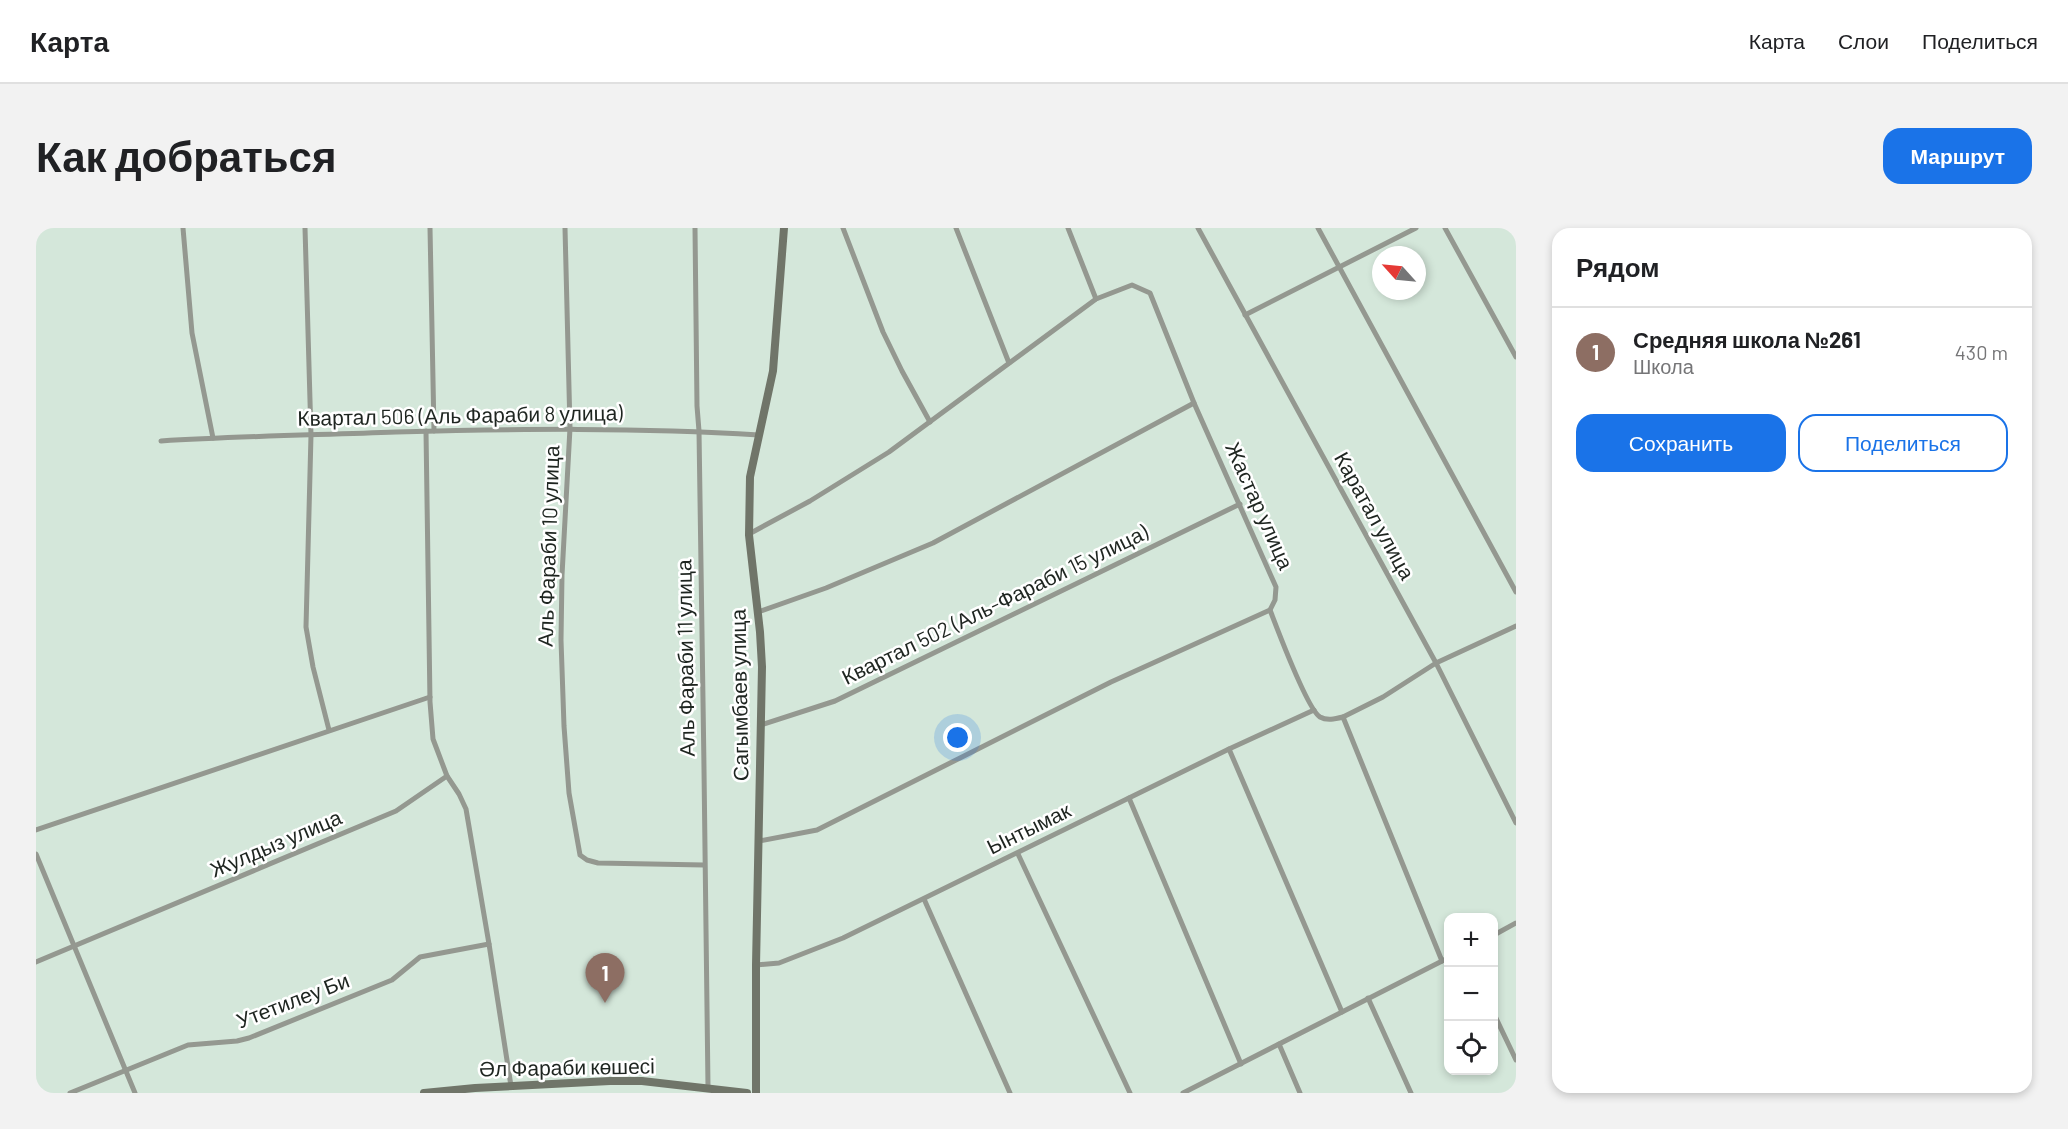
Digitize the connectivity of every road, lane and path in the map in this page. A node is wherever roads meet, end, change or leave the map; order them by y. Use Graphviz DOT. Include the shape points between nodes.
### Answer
graph roads {
  1 [pos="183,228"];
  2 [pos="305,228"];
  3 [pos="430,228"];
  4 [pos="565,228"];
  5 [pos="695,228"];
  6 [pos="784,228"];
  7 [pos="843,228"];
  8 [pos="956,228"];
  9 [pos="1068,228"];
  10 [pos="1198,228"];
  11 [pos="1318,228"];
  12 [pos="1416,228"];
  13 [pos="1445,228"];
  14 [pos="1340,268"];
  15 [pos="1096,299"];
  16 [pos="1245,315"];
  17 [pos="1516,357"];
  18 [pos="1009,363"];
  19 [pos="1194,403"];
  20 [pos="930,422"];
  21 [pos="570,428"];
  22 [pos="426,431"];
  23 [pos="434,431"];
  24 [pos="699,431"];
  25 [pos="311,435"];
  26 [pos="759,435"];
  27 [pos="213,438"];
  28 [pos="161,441"];
  29 [pos="1240,504"];
  30 [pos="749,534"];
  31 [pos="1516,592"];
  32 [pos="1270,610"];
  33 [pos="758,612"];
  34 [pos="1516,626"];
  35 [pos="1436,663"];
  36 [pos="430,697"];
  37 [pos="1314,710"];
  38 [pos="1343,717"];
  39 [pos="761,724"];
  40 [pos="329,730"];
  41 [pos="1229,749"];
  42 [pos="447,776"];
  43 [pos="1129,798"];
  44 [pos="1516,823"];
  45 [pos="36,830"];
  46 [pos="759,841"];
  47 [pos="36,854"];
  48 [pos="1018,854"];
  49 [pos="704,865"];
  50 [pos="924,899"];
  51 [pos="1516,923"];
  52 [pos="1498,932"];
  53 [pos="489,945"];
  54 [pos="74,946"];
  55 [pos="1442,961"];
  56 [pos="36,962"];
  57 [pos="756,965"];
  58 [pos="1368,998"];
  59 [pos="1341,1012"];
  60 [pos="1497,1021"];
  61 [pos="1279,1044"];
  62 [pos="1516,1060"];
  63 [pos="1240,1064"];
  64 [pos="126,1070"];
  65 [pos="511,1086"];
  66 [pos="708,1087"];
  67 [pos="70,1093"];
  68 [pos="135,1093"];
  69 [pos="424,1093"];
  70 [pos="747,1093"];
  71 [pos="756,1093"];
  72 [pos="1010,1093"];
  73 [pos="1130,1093"];
  74 [pos="1184,1093"];
  75 [pos="1300,1093"];
  76 [pos="1411,1093"];
  1 -- 27 [label="street" via="192,333"];
  2 -- 25 [label="street"];
  3 -- 23 [label="street"];
  4 -- 21 [label="street, Аль Фараби 10 улица"];
  5 -- 24 [label="street, Аль Фараби 11 улица"];
  6 -- 26 [label="street, Сагымбаев улица" via="773,371"];
  7 -- 20 [label="street" via="883,332"];
  8 -- 18 [label="street"];
  9 -- 15 [label="street"];
  10 -- 16 [label="street, Каратал улица"];
  11 -- 14 [label="street"];
  12 -- 14 [label="street"];
  13 -- 17 [label="street"];
  14 -- 16 [label="street"];
  14 -- 31 [label="street"];
  15 -- 18 [label="street"];
  15 -- 19 [label="street, Жастар улица" via="1132,285 1150,293"];
  16 -- 35 [label="street, Каратал улица"];
  18 -- 20 [label="street"];
  19 -- 29 [label="street, Жастар улица"];
  19 -- 33 [label="street" via="933,543"];
  20 -- 30 [label="street" via="810,501"];
  21 -- 23 [label="street, Квартал 506 (Аль Фараби 8 улица)"];
  21 -- 24 [label="street, Квартал 506 (Аль Фараби 8 улица)"];
  21 -- 49 [label="street, Аль Фараби 10 улица" via="561,640 569,793 580,855 598,863"];
  22 -- 23 [label="street, Квартал 506 (Аль Фараби 8 улица)"];
  22 -- 25 [label="street, Квартал 506 (Аль Фараби 8 улица)"];
  22 -- 36 [label="street"];
  24 -- 26 [label="street, Квартал 506 (Аль Фараби 8 улица)"];
  24 -- 49 [label="street, Аль Фараби 11 улица"];
  25 -- 27 [label="street, Квартал 506 (Аль Фараби 8 улица)"];
  25 -- 40 [label="street" via="306,627"];
  26 -- 30 [label="street, Сагымбаев улица" via="750,477"];
  27 -- 28 [label="street, Квартал 506 (Аль Фараби 8 улица)"];
  29 -- 32 [label="street, Жастар улица" via="1276,586"];
  29 -- 39 [label="street, Квартал 502 (Аль-Фараби 15 улица)" via="836,701"];
  30 -- 33 [label="street, Сагымбаев улица"];
  32 -- 37 [label="street"];
  32 -- 46 [label="street" via="1111,682 817,830"];
  33 -- 39 [label="street, Сагымбаев улица"];
  34 -- 35 [label="street"];
  35 -- 38 [label="street"];
  35 -- 44 [label="street, Каратал улица"];
  36 -- 40 [label="street"];
  36 -- 42 [label="street" via="434,739"];
  37 -- 38 [label="street" via="1325,719"];
  37 -- 41 [label="street, Ынтымак"];
  38 -- 55 [label="street"];
  39 -- 46 [label="street, Сагымбаев улица"];
  40 -- 45 [label="street"];
  41 -- 43 [label="street, Ынтымак"];
  41 -- 59 [label="street"];
  42 -- 53 [label="street" via="465,809"];
  42 -- 54 [label="street, Жулдыз улица" via="396,811"];
  43 -- 48 [label="street, Ынтымак"];
  43 -- 63 [label="street"];
  46 -- 57 [label="street, Сагымбаев улица"];
  47 -- 54 [label="street"];
  48 -- 50 [label="street, Ынтымак"];
  48 -- 73 [label="street"];
  49 -- 66 [label="street, Аль Фараби 11 улица"];
  50 -- 57 [label="street, Ынтымак" via="800,956"];
  50 -- 72 [label="street"];
  51 -- 52 [label="street"];
  53 -- 64 [label="street, Утетилеу Би" via="420,957 392,980 249,1038 188,1045"];
  53 -- 65 [label="street"];
  54 -- 56 [label="street, Жулдыз улица"];
  54 -- 64 [label="street"];
  55 -- 58 [label="street"];
  57 -- 71 [label="street, Сагымбаев улица"];
  58 -- 59 [label="street"];
  58 -- 76 [label="street"];
  59 -- 61 [label="street"];
  60 -- 62 [label="street"];
  61 -- 63 [label="street"];
  61 -- 75 [label="street"];
  63 -- 74 [label="street"];
  64 -- 67 [label="street, Утетилеу Би"];
  64 -- 68 [label="street"];
  65 -- 66 [label="street, Әл Фараби көшесі" via="642,1081"];
  65 -- 69 [label="street, Әл Фараби көшесі"];
  66 -- 70 [label="street, Әл Фараби көшесі"];
}
